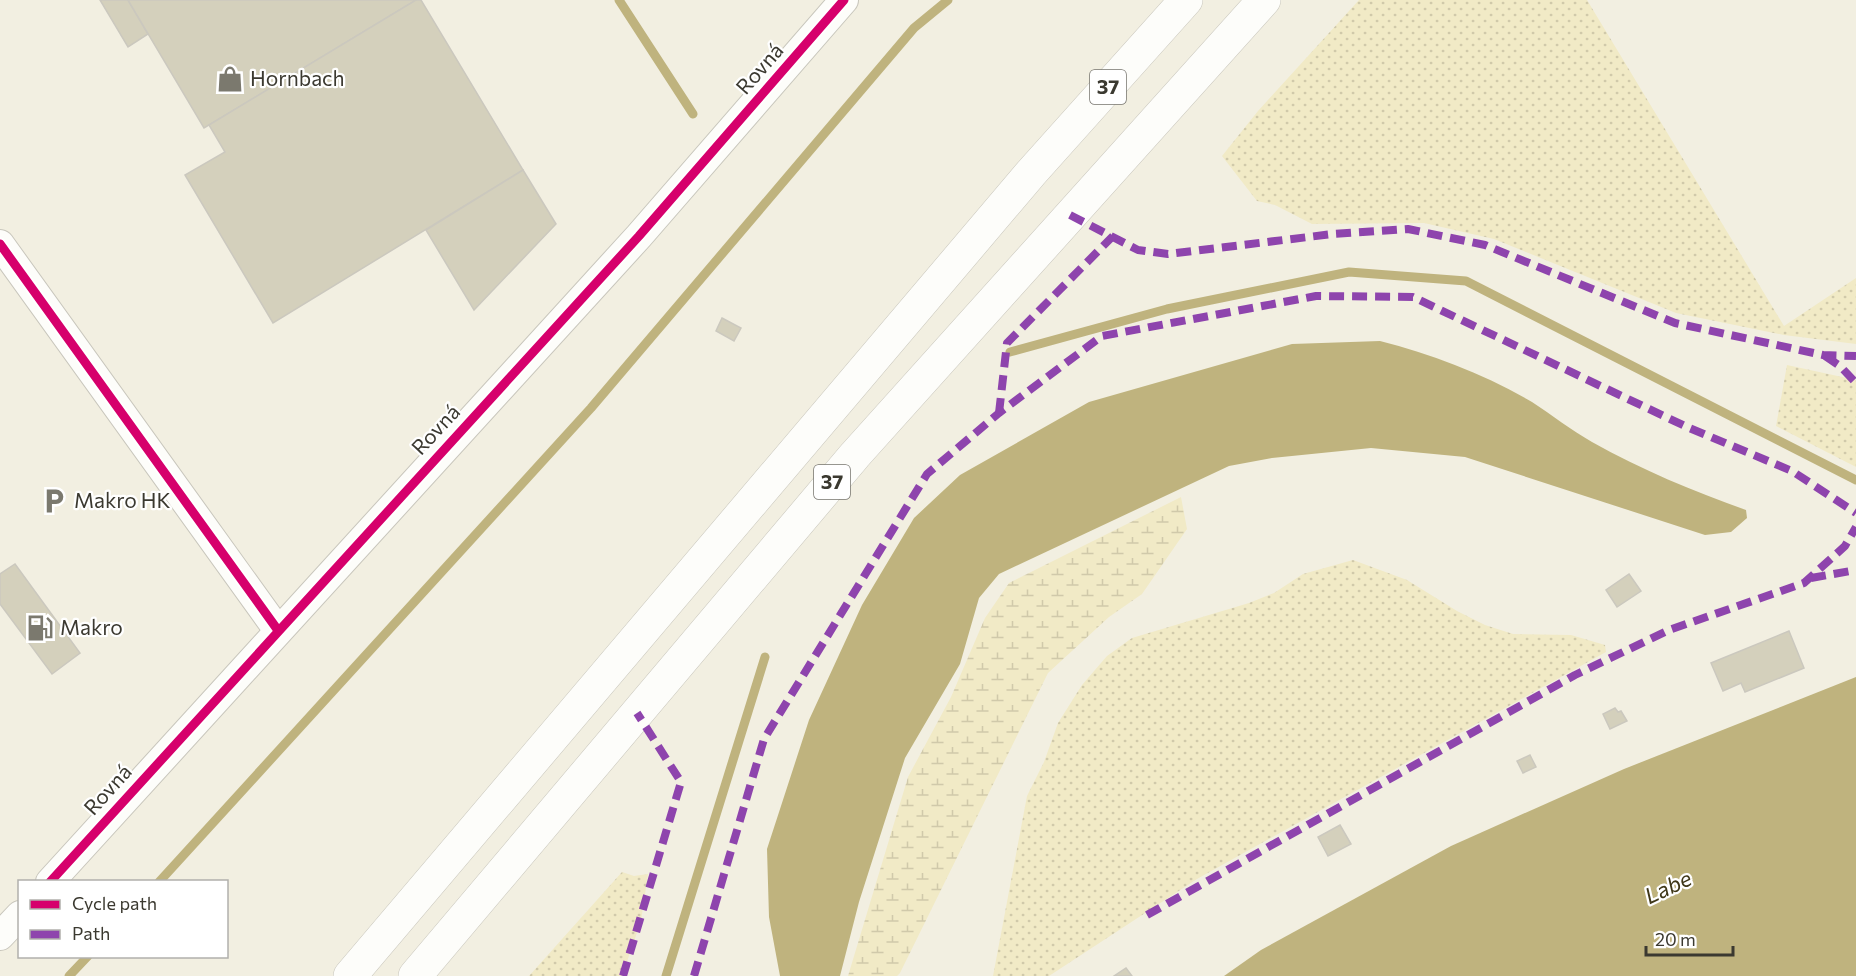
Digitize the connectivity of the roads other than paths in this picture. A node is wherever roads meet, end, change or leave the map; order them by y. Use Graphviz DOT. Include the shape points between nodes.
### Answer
graph roads {
  1 [pos="844,0"];
  2 [pos="1186,0"];
  3 [pos="1264,0"];
  4 [pos="0,244"];
  5 [pos="277,629"];
  6 [pos="52,880"];
  7 [pos="18,917"];
  8 [pos="0,936"];
  9 [pos="350,976"];
  10 [pos="415,976"];
  1 -- 5 [label="street, Rovná" via="635,240"];
  2 -- 9 [label="main road, 37" via="1030,173"];
  3 -- 10 [label="main road, 37" via="855,455"];
  4 -- 5 [label="street"];
  5 -- 6 [label="street, Rovná"];
  7 -- 8 [label="street"];
}
